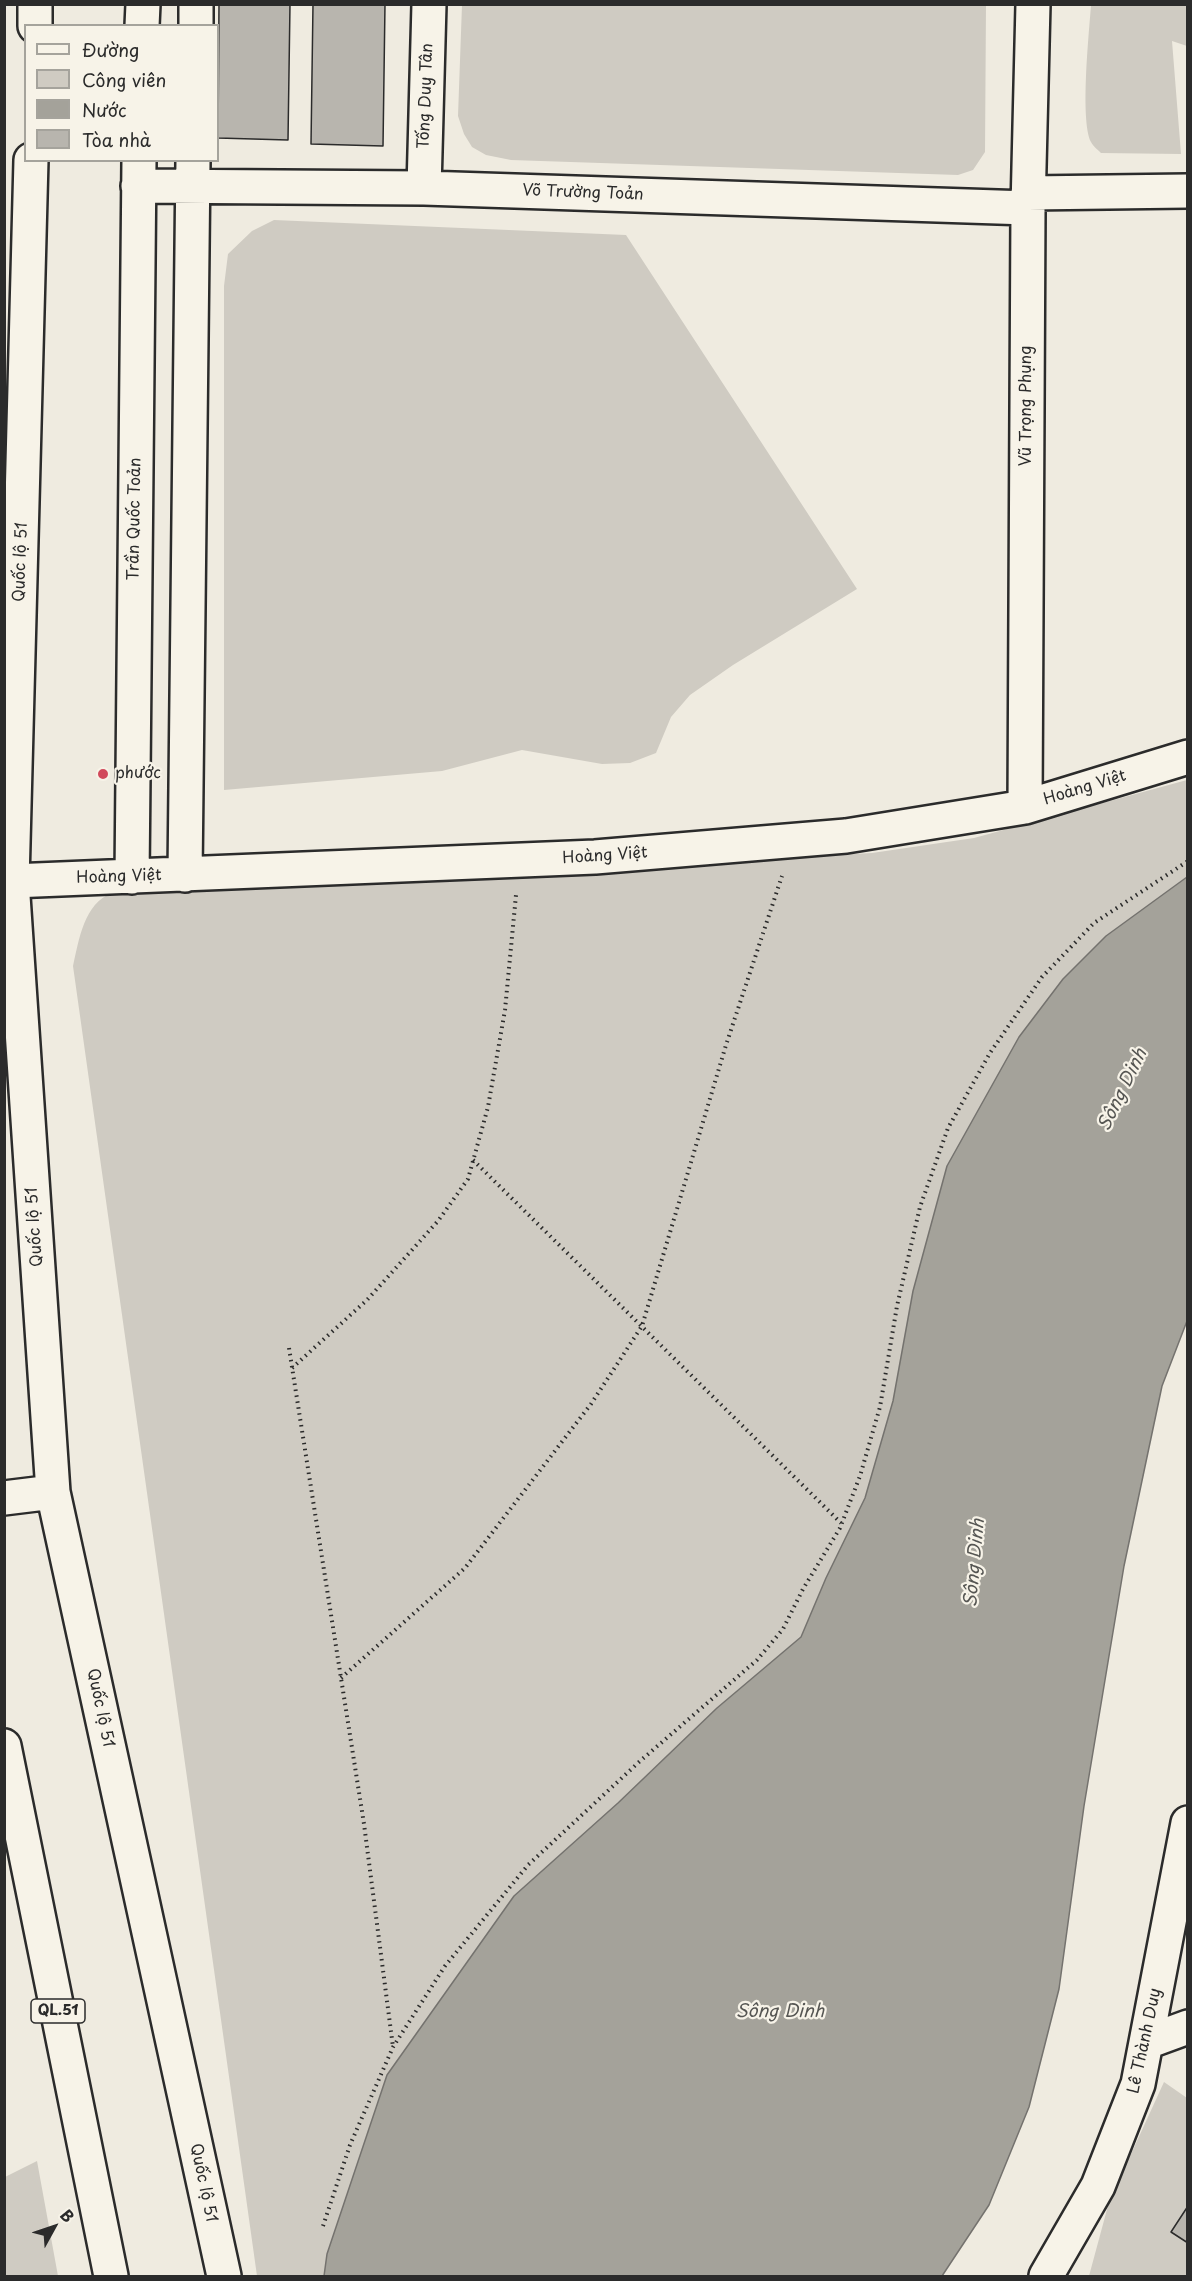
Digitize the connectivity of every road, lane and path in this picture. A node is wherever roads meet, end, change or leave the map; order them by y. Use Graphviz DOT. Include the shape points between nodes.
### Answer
graph roads {
  1 [pos="35,4"];
  2 [pos="143,4"];
  3 [pos="196,4"];
  4 [pos="429,4"];
  5 [pos="1032,4"];
  6 [pos="35,24"];
  7 [pos="142,24"];
  8 [pos="196,24"];
  9 [pos="32,162"];
  10 [pos="139,173"];
  11 [pos="193,174"];
  12 [pos="424,188"];
  13 [pos="1188,191"];
  14 [pos="1028,201"];
  15 [pos="1188,757"];
  16 [pos="1025,807"];
  17 [pos="1188,861"];
  18 [pos="784,869"];
  19 [pos="184,875"];
  20 [pos="132,877"];
  21 [pos="12,881"];
  22 [pos="517,885"];
  23 [pos="473,1160"];
  24 [pos="642,1326"];
  25 [pos="289,1348"];
  26 [pos="292,1368"];
  27 [pos="53,1492"];
  28 [pos="4,1498"];
  29 [pos="842,1523"];
  30 [pos="341,1678"];
  31 [pos="4,1746"];
  32 [pos="1188,1823"];
  33 [pos="1188,2026"];
  34 [pos="1147,2042"];
  35 [pos="393,2047"];
  36 [pos="323,2226"];
  37 [pos="111,2277"];
  38 [pos="224,2277"];
  39 [pos="1046,2277"];
  1 -- 6 [label="main road"];
  2 -- 7 [label="main road"];
  3 -- 8 [label="main road"];
  4 -- 12 [label="main road, Tống Duy Tân"];
  5 -- 14 [label="main road, Vũ Trọng Phụng"];
  9 -- 21 [label="main road, Quốc lộ 51"];
  10 -- 11 [label="main road, Võ Trường Toản"];
  10 -- 20 [label="main road, Trần Quốc Toản"];
  11 -- 12 [label="main road, Võ Trường Toản"];
  11 -- 19 [label="main road"];
  12 -- 14 [label="main road, Võ Trường Toản"];
  13 -- 14 [label="main road, Võ Trường Toản"];
  14 -- 16 [label="main road, Vũ Trọng Phụng"];
  15 -- 16 [label="main road, Hoàng Việt"];
  16 -- 19 [label="main road, Hoàng Việt" via="846,836 607,856"];
  17 -- 29 [label="path" via="1095,923 1042,977 990,1053 948,1128 920,1207 897,1306 880,1407"];
  18 -- 24 [label="path" via="726,1045"];
  19 -- 20 [label="main road, Hoàng Việt"];
  20 -- 21 [label="main road, Hoàng Việt"];
  21 -- 27 [label="main road, Quốc lộ 51"];
  22 -- 23 [label="path" via="505,1010 488,1107"];
  23 -- 24 [label="path"];
  23 -- 26 [label="path" via="468,1179 438,1221 367,1300"];
  24 -- 29 [label="path"];
  24 -- 30 [label="path" via="591,1404 465,1568"];
  25 -- 26 [label="path"];
  26 -- 30 [label="path"];
  27 -- 28 [label="main road"];
  27 -- 38 [label="main road, Quốc lộ 51"];
  29 -- 35 [label="path" via="783,1629 756,1660 528,1865 444,1966"];
  30 -- 35 [label="path"];
  31 -- 37 [label="main road, QL.51"];
  32 -- 34 [label="main road, Lê Thành Duy"];
  33 -- 34 [label="main road"];
  34 -- 39 [label="main road, Lê Thành Duy" via="1138,2084 1098,2186"];
  35 -- 36 [label="path" via="350,2145"];
}
